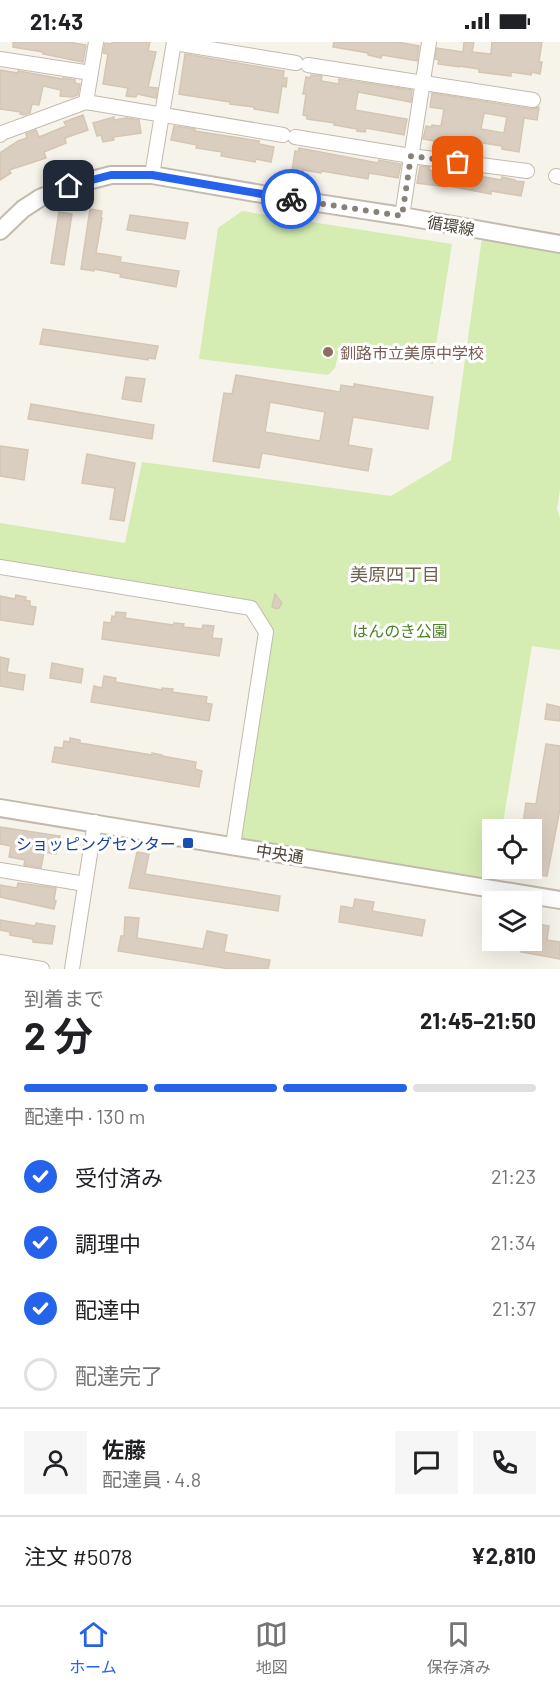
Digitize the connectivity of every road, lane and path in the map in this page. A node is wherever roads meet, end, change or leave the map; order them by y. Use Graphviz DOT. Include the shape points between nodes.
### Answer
graph roads {
  1 [pos="96,42"];
  2 [pos="174,42"];
  3 [pos="429,42"];
  4 [pos="0,59"];
  5 [pos="91,73"];
  6 [pos="422,83"];
  7 [pos="533,100"];
  8 [pos="86,102"];
  9 [pos="162,114"];
  10 [pos="1,133"];
  11 [pos="411,156"];
  12 [pos="527,171"];
  13 [pos="152,175"];
  14 [pos="402,216"];
  15 [pos="1,229"];
  16 [pos="560,244"];
  17 [pos="0,567"];
  18 [pos="0,808"];
  19 [pos="95,822"];
  20 [pos="233,845"];
  21 [pos="0,870"];
  22 [pos="85,884"];
  23 [pos="560,900"];
  24 [pos="0,962"];
  25 [pos="42,969"];
  26 [pos="72,969"];
  1 -- 5 [label="street"];
  2 -- 6 [label="street"];
  2 -- 9 [label="street"];
  3 -- 6 [label="street"];
  4 -- 5 [label="street"];
  5 -- 8 [label="street"];
  6 -- 7 [label="street"];
  6 -- 11 [label="street"];
  8 -- 9 [label="street"];
  8 -- 10 [label="street"];
  9 -- 11 [label="street"];
  9 -- 13 [label="street"];
  11 -- 12 [label="street"];
  11 -- 14 [label="street"];
  13 -- 14 [label="street, 循環線"];
  13 -- 15 [label="street, 循環線" via="111,175 69,186 40,198"];
  14 -- 16 [label="street, 循環線"];
  17 -- 20 [label="street" via="251,608 266,632"];
  18 -- 19 [label="street, 中央通"];
  19 -- 20 [label="street, 中央通"];
  19 -- 22 [label="street"];
  20 -- 23 [label="street, 中央通"];
  21 -- 22 [label="street"];
  22 -- 26 [label="street"];
  24 -- 25 [label="street"];
}
